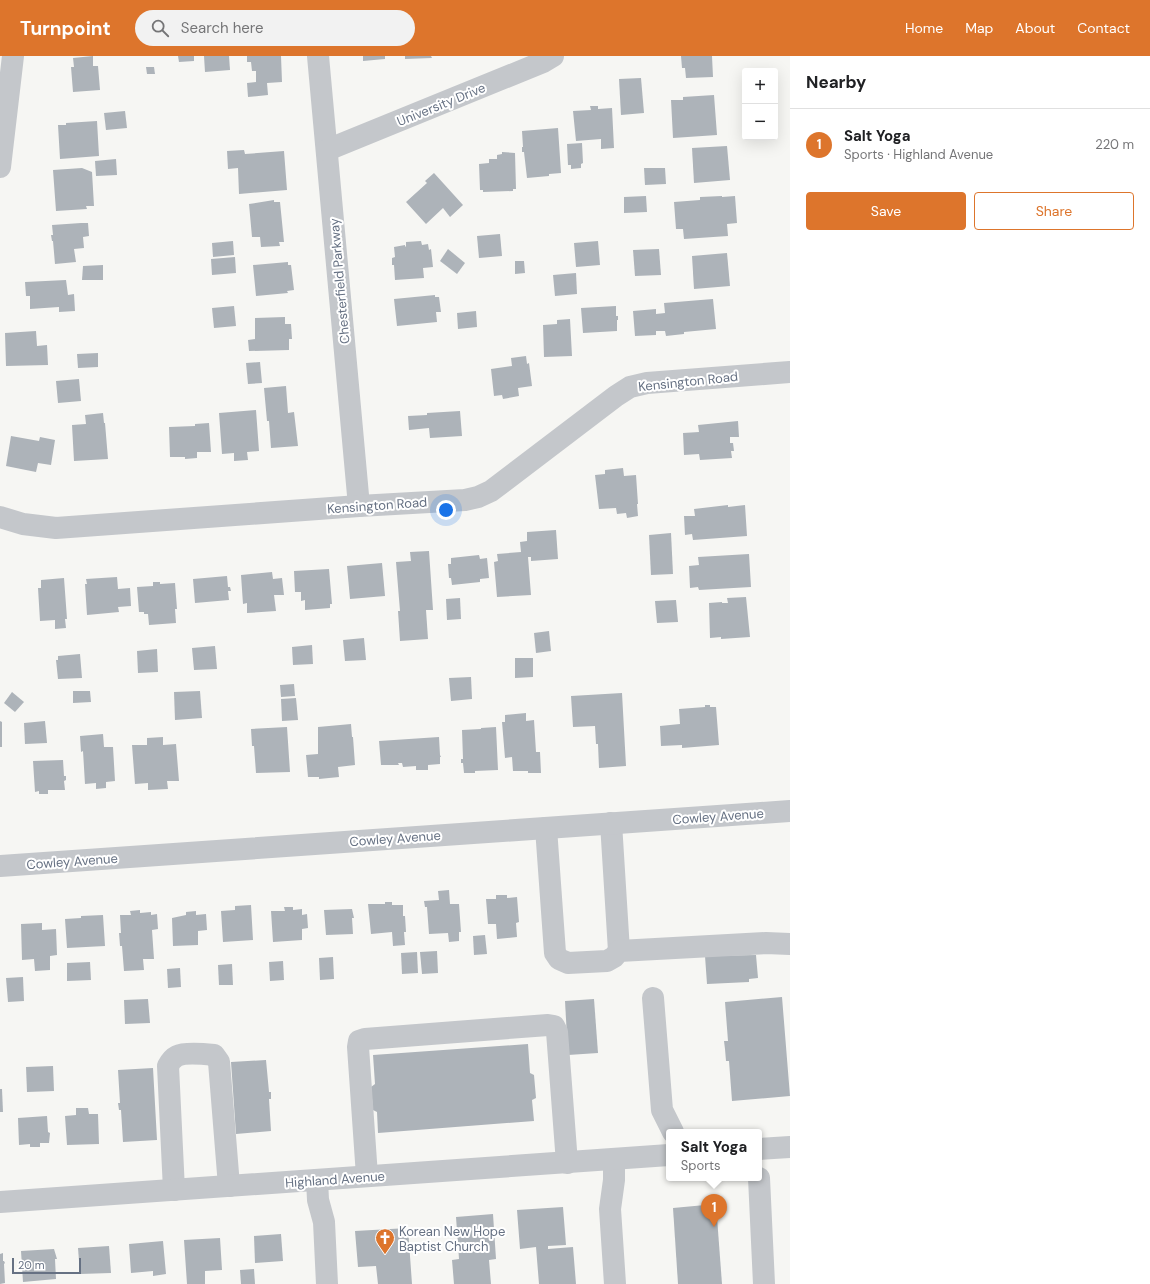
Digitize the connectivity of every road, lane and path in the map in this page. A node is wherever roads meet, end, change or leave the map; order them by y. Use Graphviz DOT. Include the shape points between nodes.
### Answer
graph roads {
  1 [pos="13,56"];
  2 [pos="318,56"];
  3 [pos="553,56"];
  4 [pos="327,150"];
  5 [pos="0,167"];
  6 [pos="790,372"];
  7 [pos="359,506"];
  8 [pos="0,518"];
  9 [pos="790,811"];
  10 [pos="611,823"];
  11 [pos="546,828"];
  12 [pos="0,866"];
  13 [pos="790,944"];
  14 [pos="619,952"];
  15 [pos="654,998"];
  16 [pos="672,1129"];
  17 [pos="790,1146"];
  18 [pos="762,1148"];
  19 [pos="666,1155"];
  20 [pos="614,1159"];
  21 [pos="567,1162"];
  22 [pos="367,1176"];
  23 [pos="317,1180"];
  24 [pos="759,1181"];
  25 [pos="229,1186"];
  26 [pos="174,1190"];
  27 [pos="0,1202"];
  28 [pos="327,1284"];
  29 [pos="615,1284"];
  30 [pos="764,1284"];
  1 -- 5 [label="street"];
  2 -- 4 [label="street, Chesterfield Parkway"];
  3 -- 4 [label="street, University Drive"];
  4 -- 7 [label="street, Chesterfield Parkway"];
  6 -- 7 [label="street, Kensington Road" via="647,383 630,387 491,491 478,497 465,500"];
  7 -- 8 [label="street, Kensington Road" via="56,528"];
  9 -- 10 [label="street, Cowley Avenue"];
  10 -- 11 [label="street, Cowley Avenue"];
  10 -- 14 [label="street"];
  11 -- 12 [label="street, Cowley Avenue"];
  11 -- 14 [label="street" via="555,953 559,959 568,963 606,960"];
  13 -- 14 [label="street" via="766,943"];
  15 -- 16 [label="street" via="662,1110"];
  17 -- 18 [label="street"];
  19 -- 20 [label="street, Highland Avenue"];
  20 -- 21 [label="street, Highland Avenue"];
  20 -- 29 [label="street" via="610,1209"];
  21 -- 22 [label="street, Highland Avenue"];
  21 -- 22 [label="street" via="557,1032 554,1026 541,1026 359,1041"];
  22 -- 23 [label="street, Highland Avenue"];
  23 -- 25 [label="street, Highland Avenue"];
  23 -- 28 [label="street" via="318,1200 324,1222"];
  24 -- 30 [label="street"];
  25 -- 26 [label="street, Highland Avenue"];
  25 -- 26 [label="street" via="218,1062 214,1055 202,1054 178,1056 168,1066"];
  26 -- 27 [label="street, Highland Avenue"];
}
